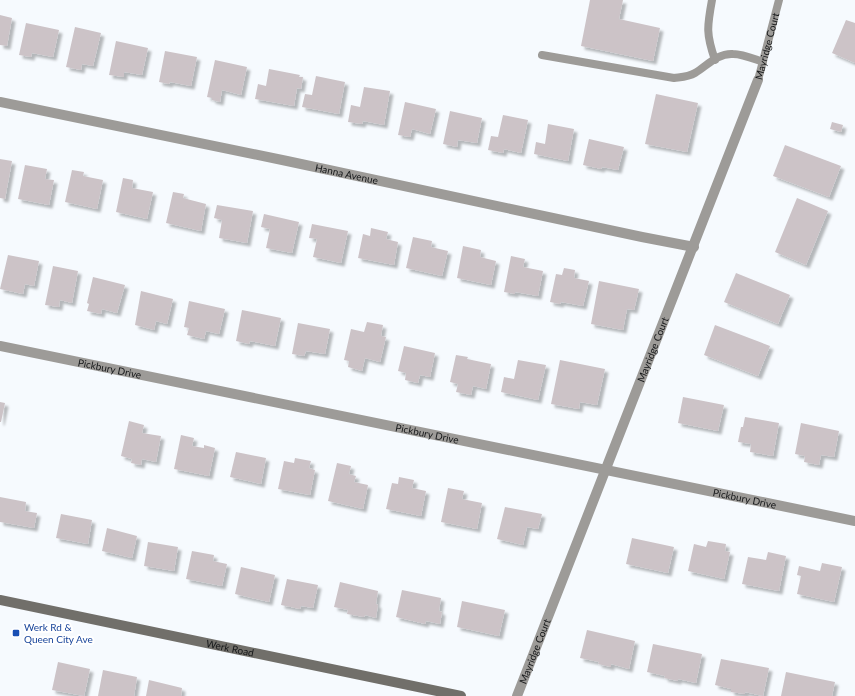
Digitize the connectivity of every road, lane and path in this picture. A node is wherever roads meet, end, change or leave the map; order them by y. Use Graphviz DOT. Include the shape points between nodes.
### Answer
graph roads {
  1 [pos="712,0"];
  2 [pos="779,0"];
  3 [pos="542,55"];
  4 [pos="714,60"];
  5 [pos="763,62"];
  6 [pos="758,80"];
  7 [pos="0,102"];
  8 [pos="694,247"];
  9 [pos="0,346"];
  10 [pos="605,470"];
  11 [pos="855,521"];
  12 [pos="0,600"];
  13 [pos="461,696"];
  14 [pos="517,696"];
  1 -- 4 [label="lane" via="707,32"];
  2 -- 5 [label="lane, Mayridge Court"];
  3 -- 4 [label="lane" via="674,78 687,77"];
  4 -- 5 [label="lane" via="733,54"];
  5 -- 6 [label="lane, Mayridge Court"];
  6 -- 8 [label="street, Mayridge Court"];
  7 -- 8 [label="street, Hanna Avenue"];
  8 -- 10 [label="street, Mayridge Court"];
  9 -- 10 [label="street, Pickbury Drive"];
  10 -- 11 [label="street, Pickbury Drive"];
  10 -- 14 [label="street, Mayridge Court"];
  12 -- 13 [label="street, Werk Road"];
}
